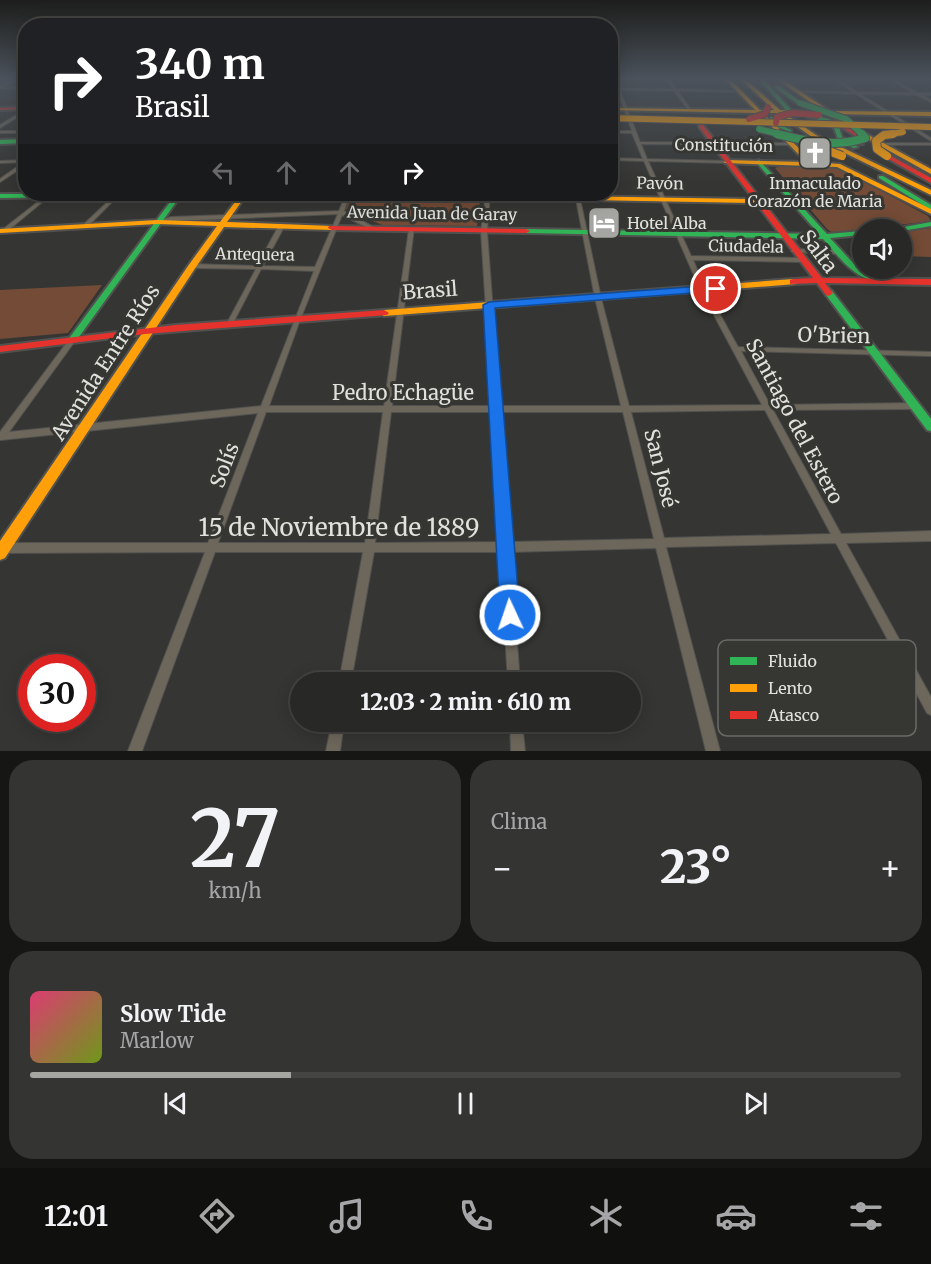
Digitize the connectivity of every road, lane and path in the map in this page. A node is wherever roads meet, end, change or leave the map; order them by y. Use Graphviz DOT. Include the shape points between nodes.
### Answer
graph roads {
  1 [pos="627,113"];
  2 [pos="657,113"];
  3 [pos="691,113"];
  4 [pos="767,113"];
  5 [pos="767,113"];
  6 [pos="778,113"];
  7 [pos="783,113"];
  8 [pos="788,113"];
  9 [pos="801,113"];
  10 [pos="801,113"];
  11 [pos="830,113"];
  12 [pos="888,113"];
  13 [pos="890,113"];
  14 [pos="931,114"];
  15 [pos="18,115"];
  16 [pos="694,118"];
  17 [pos="786,119"];
  18 [pos="618,120"];
  19 [pos="618,120"];
  20 [pos="724,120"];
  21 [pos="674,123"];
  22 [pos="0,127"];
  23 [pos="903,128"];
  24 [pos="931,128"];
  25 [pos="0,132"];
  26 [pos="618,132"];
  27 [pos="634,132"];
  28 [pos="12,139"];
  29 [pos="931,142"];
  30 [pos="638,143"];
  31 [pos="714,143"];
  32 [pos="876,144"];
  33 [pos="839,158"];
  34 [pos="618,159"];
  35 [pos="646,160"];
  36 [pos="0,162"];
  37 [pos="18,162"];
  38 [pos="727,162"];
  39 [pos="767,164"];
  40 [pos="810,164"];
  41 [pos="18,168"];
  42 [pos="866,168"];
  43 [pos="931,172"];
  44 [pos="0,181"];
  45 [pos="931,182"];
  46 [pos="931,191"];
  47 [pos="0,196"];
  48 [pos="18,196"];
  49 [pos="618,198"];
  50 [pos="931,199"];
  51 [pos="664,200"];
  52 [pos="41,201"];
  53 [pos="110,201"];
  54 [pos="174,201"];
  55 [pos="239,201"];
  56 [pos="345,201"];
  57 [pos="484,201"];
  58 [pos="578,201"];
  59 [pos="757,201"];
  60 [pos="797,202"];
  61 [pos="931,210"];
  62 [pos="341,212"];
  63 [pos="224,221"];
  64 [pos="157,222"];
  65 [pos="931,224"];
  66 [pos="84,226"];
  67 [pos="281,227"];
  68 [pos="912,227"];
  69 [pos="334,228"];
  70 [pos="374,229"];
  71 [pos="412,229"];
  72 [pos="2,231"];
  73 [pos="480,231"];
  74 [pos="584,233"];
  75 [pos="852,234"];
  76 [pos="679,235"];
  77 [pos="784,237"];
  78 [pos="828,237"];
  79 [pos="838,252"];
  80 [pos="798,256"];
  81 [pos="689,258"];
  82 [pos="192,266"];
  83 [pos="259,267"];
  84 [pos="318,269"];
  85 [pos="817,281"];
  86 [pos="882,281"];
  87 [pos="924,282"];
  88 [pos="931,287"];
  89 [pos="704,290"];
  90 [pos="598,298"];
  91 [pos="489,305"];
  92 [pos="400,312"];
  93 [pos="297,320"];
  94 [pos="229,325"];
  95 [pos="148,332"];
  96 [pos="73,339"];
  97 [pos="0,342"];
  98 [pos="0,349"];
  99 [pos="736,349"];
  100 [pos="872,352"];
  101 [pos="931,354"];
  102 [pos="914,406"];
  103 [pos="768,407"];
  104 [pos="388,408"];
  105 [pos="496,408"];
  106 [pos="265,409"];
  107 [pos="625,409"];
  108 [pos="87,427"];
  109 [pos="931,427"];
  110 [pos="1,437"];
  111 [pos="931,536"];
  112 [pos="836,538"];
  113 [pos="659,542"];
  114 [pos="506,547"];
  115 [pos="211,548"];
  116 [pos="367,548"];
  117 [pos="1,550"];
  118 [pos="893,640"];
  119 [pos="347,672"];
  120 [pos="513,672"];
  121 [pos="916,682"];
  122 [pos="931,709"];
  123 [pos="336,732"];
  124 [pos="517,732"];
  125 [pos="135,751"];
  126 [pos="333,751"];
  127 [pos="518,751"];
  128 [pos="713,751"];
  1 -- 27 [label="street, Santiago del Estero"];
  2 -- 16 [label="main road"];
  3 -- 16 [label="street, Salta"];
  4 -- 17 [label="main road, bridge"];
  5 -- 20 [label="main road, bridge"];
  6 -- 17 [label="main road"];
  7 -- 17 [label="main road"];
  8 -- 17 [label="main road"];
  9 -- 23 [label="main road, bridge"];
  10 -- 33 [label="main road, bridge" via="783,115 776,118 777,123"];
  11 -- 17 [label="main road, bridge" via="842,117 865,137 853,143 831,143"];
  12 -- 17 [label="main road"];
  12 -- 29 [label="street"];
  13 -- 14 [label="main road"];
  15 -- 22 [label="street"];
  16 -- 17 [label="main road"];
  16 -- 18 [label="main road, bridge"];
  16 -- 20 [label="main road, bridge"];
  16 -- 24 [label="main road, bridge"];
  16 -- 31 [label="main road, Salta"];
  17 -- 17 [label="main road, bridge" via="827,144 861,143 852,131"];
  17 -- 20 [label="main road, bridge"];
  17 -- 21 [label="main road, bridge" via="750,128"];
  17 -- 23 [label="main road, bridge" via="848,119"];
  17 -- 23 [label="main road, bridge" via="812,138 841,140"];
  17 -- 31 [label="street"];
  17 -- 32 [label="main road"];
  17 -- 33 [label="main road, bridge"];
  17 -- 40 [label="main road"];
  17 -- 45 [label="main road" via="834,123 845,142"];
  17 -- 46 [label="main road"];
  19 -- 21 [label="main road, bridge"];
  21 -- 24 [label="main road, bridge"];
  23 -- 24 [label="main road, bridge"];
  23 -- 45 [label="main road, bridge" via="884,135 877,140 876,147"];
  25 -- 28 [label="street"];
  26 -- 27 [label="street"];
  27 -- 30 [label="street, Santiago del Estero"];
  29 -- 32 [label="street"];
  30 -- 31 [label="street"];
  30 -- 35 [label="street, Santiago del Estero"];
  31 -- 38 [label="main road, Salta"];
  32 -- 43 [label="main road"];
  33 -- 40 [label="main road, Constitución"];
  33 -- 42 [label="main road"];
  33 -- 50 [label="main road"];
  33 -- 61 [label="main road"];
  34 -- 35 [label="street, Constitución"];
  35 -- 38 [label="street, Constitución"];
  35 -- 51 [label="street, Santiago del Estero"];
  36 -- 37 [label="street"];
  38 -- 39 [label="main road, Constitución"];
  38 -- 59 [label="main road, Salta"];
  39 -- 40 [label="main road, Constitución"];
  39 -- 60 [label="main road"];
  41 -- 44 [label="street"];
  42 -- 50 [label="main road"];
  42 -- 61 [label="main road"];
  47 -- 48 [label="main road"];
  49 -- 51 [label="main road, Pavón"];
  51 -- 59 [label="main road, Pavón"];
  51 -- 76 [label="street, Santiago del Estero"];
  52 -- 72 [label="street"];
  53 -- 66 [label="street"];
  54 -- 64 [label="main road"];
  55 -- 63 [label="main road, Avenida Entre Ríos"];
  56 -- 62 [label="street, Solís"];
  57 -- 73 [label="street"];
  58 -- 74 [label="street, San José"];
  59 -- 60 [label="main road, Pavón"];
  59 -- 77 [label="main road, Salta"];
  60 -- 78 [label="main road"];
  62 -- 63 [label="street"];
  62 -- 69 [label="street, Solís"];
  62 -- 70 [label="street"];
  63 -- 64 [label="main road, Avenida Juan de Garay"];
  63 -- 67 [label="main road, Avenida Juan de Garay"];
  63 -- 82 [label="main road, Avenida Entre Ríos"];
  64 -- 66 [label="main road, Avenida Juan de Garay"];
  64 -- 96 [label="main road"];
  65 -- 68 [label="main road"];
  66 -- 72 [label="main road, Avenida Juan de Garay"];
  67 -- 69 [label="main road, Avenida Juan de Garay"];
  67 -- 83 [label="street"];
  69 -- 70 [label="main road, Avenida Juan de Garay"];
  69 -- 84 [label="street, Solís"];
  70 -- 71 [label="main road, Avenida Juan de Garay"];
  71 -- 73 [label="main road, Avenida Juan de Garay"];
  71 -- 92 [label="street"];
  73 -- 74 [label="main road, Avenida Juan de Garay"];
  73 -- 91 [label="street"];
  74 -- 76 [label="main road, Avenida Juan de Garay"];
  74 -- 90 [label="street, San José"];
  75 -- 78 [label="main road, Avenida Juan de Garay"];
  76 -- 77 [label="main road, Avenida Juan de Garay"];
  76 -- 81 [label="street, Santiago del Estero"];
  77 -- 78 [label="main road, Avenida Juan de Garay"];
  77 -- 80 [label="main road, Salta"];
  78 -- 79 [label="main road"];
  79 -- 80 [label="street, Ciudadela"];
  79 -- 86 [label="main road" via="857,271"];
  80 -- 81 [label="street, Ciudadela"];
  80 -- 85 [label="main road, Salta"];
  81 -- 89 [label="street, Santiago del Estero"];
  82 -- 83 [label="street, Antequera"];
  82 -- 95 [label="main road, Avenida Entre Ríos"];
  83 -- 84 [label="street, Antequera"];
  83 -- 94 [label="street"];
  84 -- 93 [label="street, Solís"];
  85 -- 86 [label="main road, Brasil"];
  85 -- 89 [label="main road, Brasil"];
  85 -- 100 [label="main road, Salta"];
  86 -- 87 [label="main road, Brasil"];
  87 -- 88 [label="main road, Brasil"];
  89 -- 90 [label="main road, Brasil"];
  89 -- 99 [label="street, Santiago del Estero"];
  90 -- 91 [label="main road, Brasil"];
  90 -- 107 [label="street, San José"];
  91 -- 92 [label="main road, Brasil"];
  91 -- 105 [label="street"];
  92 -- 93 [label="main road, Brasil"];
  92 -- 104 [label="street"];
  93 -- 94 [label="main road, Brasil"];
  93 -- 106 [label="street, Solís"];
  94 -- 95 [label="main road, Brasil"];
  95 -- 96 [label="main road, Brasil"];
  95 -- 108 [label="main road, Avenida Entre Ríos"];
  96 -- 97 [label="main road" via="63,336"];
  96 -- 98 [label="main road"];
  96 -- 110 [label="street"];
  99 -- 100 [label="street, O'Brien"];
  99 -- 103 [label="street, Santiago del Estero"];
  100 -- 101 [label="street, O'Brien"];
  100 -- 102 [label="main road, Salta"];
  102 -- 103 [label="street, Pedro Echagüe"];
  102 -- 109 [label="main road, Salta"];
  103 -- 107 [label="street, Pedro Echagüe"];
  103 -- 112 [label="street, Santiago del Estero"];
  104 -- 105 [label="street, Pedro Echagüe"];
  104 -- 106 [label="street, Pedro Echagüe"];
  104 -- 116 [label="street"];
  105 -- 107 [label="street, Pedro Echagüe"];
  105 -- 114 [label="street"];
  106 -- 108 [label="street, Pedro Echagüe"];
  106 -- 115 [label="street, Solís"];
  107 -- 113 [label="street, San José"];
  108 -- 110 [label="street, Pedro Echagüe"];
  108 -- 117 [label="main road, Avenida Entre Ríos"];
  111 -- 112 [label="street, 15 de Noviembre de 1889"];
  112 -- 113 [label="street, 15 de Noviembre de 1889"];
  112 -- 118 [label="street, Santiago del Estero"];
  113 -- 114 [label="street, 15 de Noviembre de 1889"];
  113 -- 128 [label="street, San José"];
  114 -- 116 [label="street, 15 de Noviembre de 1889"];
  114 -- 120 [label="street"];
  115 -- 116 [label="street, 15 de Noviembre de 1889"];
  115 -- 117 [label="street, 15 de Noviembre de 1889"];
  115 -- 125 [label="street, Solís"];
  116 -- 119 [label="street"];
  121 -- 122 [label="street, Santiago del Estero"];
  123 -- 126 [label="street"];
  124 -- 127 [label="street"];
}
